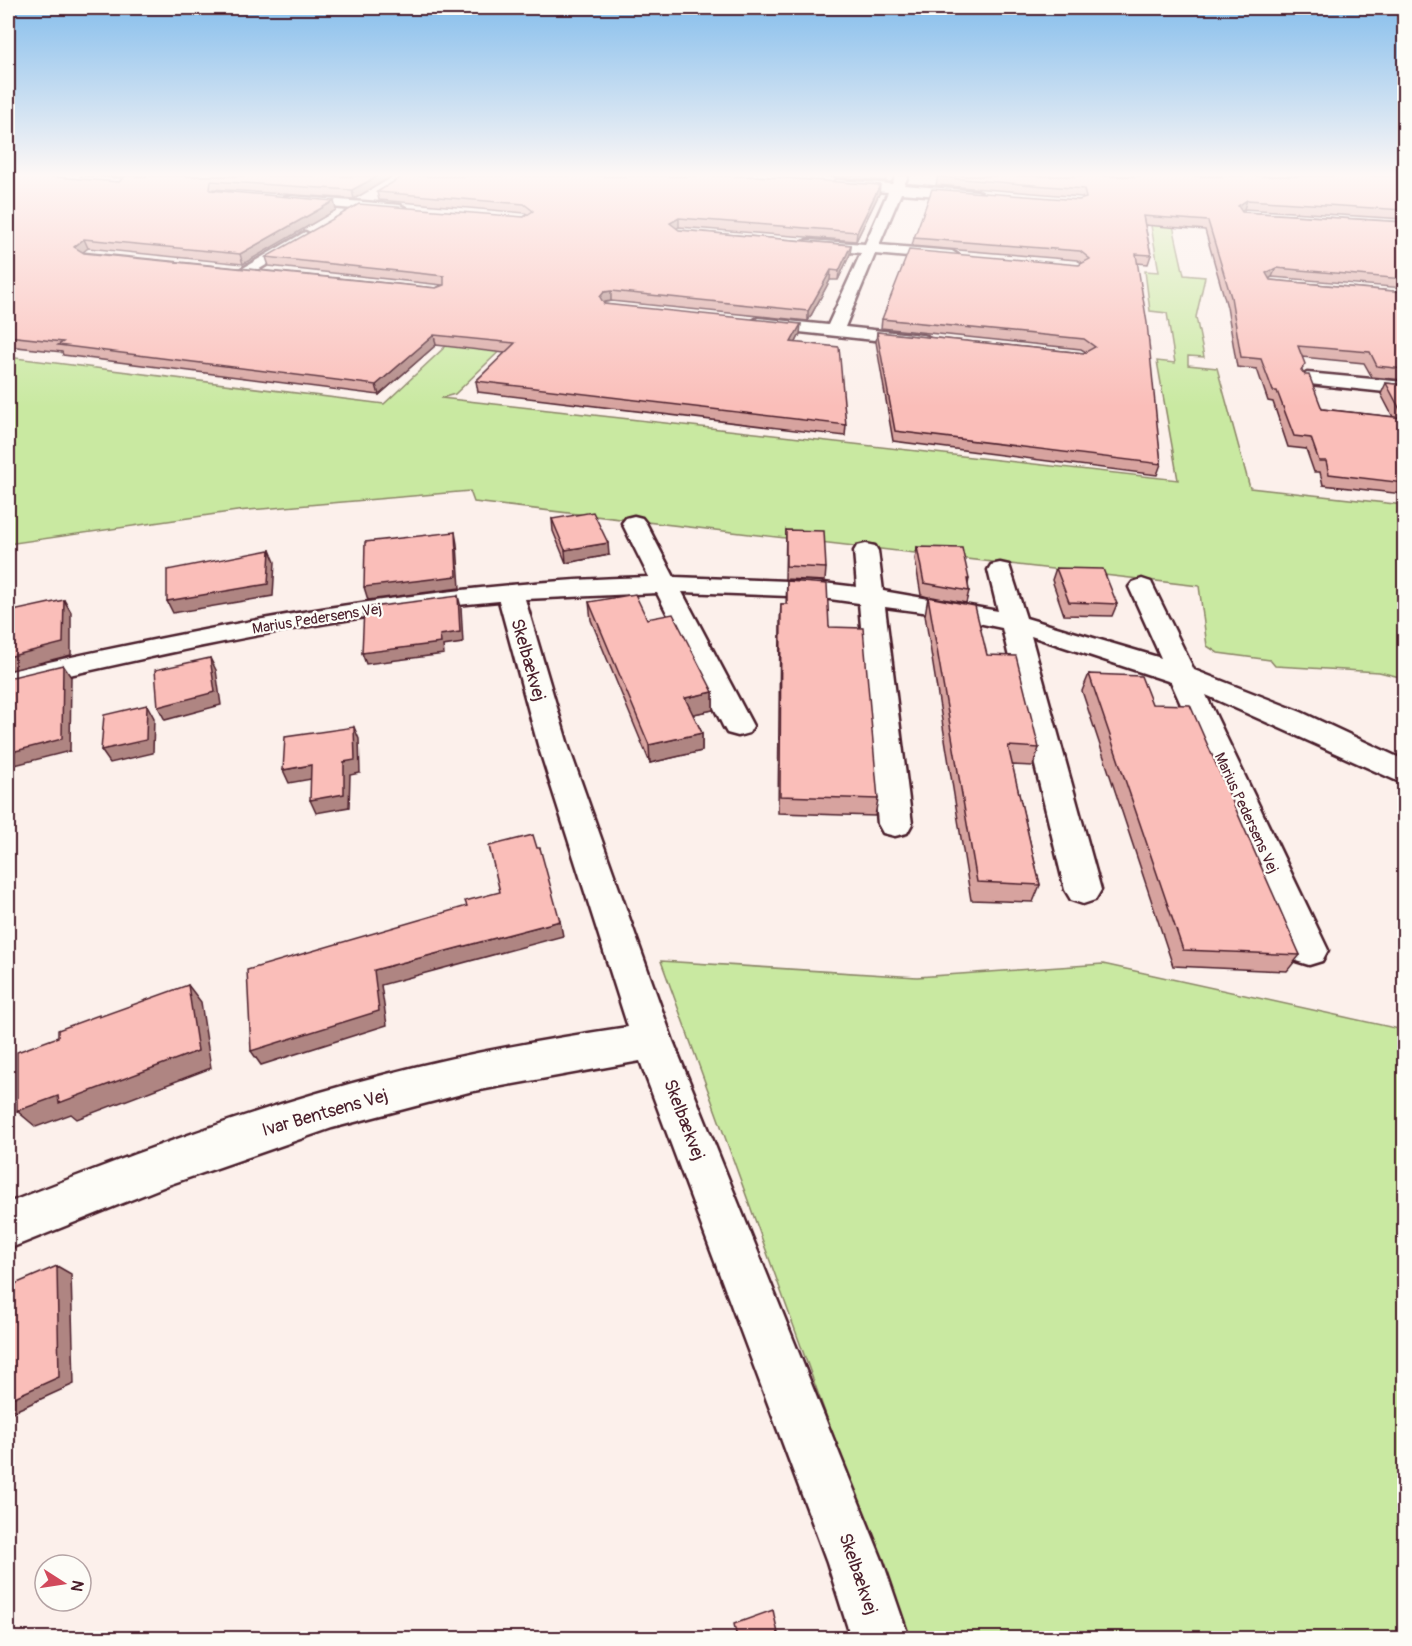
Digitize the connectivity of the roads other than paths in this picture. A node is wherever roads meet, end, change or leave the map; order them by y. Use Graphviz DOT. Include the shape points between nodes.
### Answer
graph roads {
  1 [pos="277,253"];
  2 [pos="867,253"];
  3 [pos="914,253"];
  4 [pos="964,257"];
  5 [pos="225,269"];
  6 [pos="246,271"];
  7 [pos="275,274"];
  8 [pos="743,321"];
  9 [pos="834,331"];
  10 [pos="943,342"];
  11 [pos="1308,379"];
  12 [pos="1404,388"];
  13 [pos="634,523"];
  14 [pos="866,551"];
  15 [pos="1000,570"];
  16 [pos="665,582"];
  17 [pos="1142,587"];
  18 [pos="511,593"];
  19 [pos="871,596"];
  20 [pos="1014,624"];
  21 [pos="1183,676"];
  22 [pos="8,680"];
  23 [pos="738,726"];
  24 [pos="1404,773"];
  25 [pos="895,824"];
  26 [pos="1083,890"];
  27 [pos="1309,950"];
  28 [pos="654,1041"];
  29 [pos="8,1226"];
  30 [pos="880,1638"];
  1 -- 6 [label="street"];
  2 -- 9 [label="street"];
  3 -- 4 [label="street"];
  5 -- 6 [label="street"];
  6 -- 7 [label="street"];
  8 -- 9 [label="street"];
  9 -- 10 [label="street"];
  11 -- 12 [label="street"];
  13 -- 16 [label="street"];
  14 -- 19 [label="street"];
  15 -- 20 [label="street"];
  16 -- 18 [label="street, Marius Pedersens Vej"];
  16 -- 19 [label="street, Marius Pedersens Vej" via="761,585"];
  16 -- 23 [label="street"];
  17 -- 21 [label="street, Marius Pedersens Vej"];
  18 -- 22 [label="street, Marius Pedersens Vej" via="222,634"];
  18 -- 28 [label="street, Skelbækvej" via="553,745"];
  19 -- 20 [label="street, Marius Pedersens Vej"];
  19 -- 25 [label="street"];
  20 -- 21 [label="street, Marius Pedersens Vej"];
  20 -- 26 [label="street"];
  21 -- 24 [label="street, Marius Pedersens Vej" via="1296,722"];
  21 -- 27 [label="street, Marius Pedersens Vej"];
  28 -- 29 [label="street, Ivar Bentsens Vej" via="505,1065 342,1107 206,1149"];
  28 -- 30 [label="street, Skelbækvej" via="855,1563"];
}
